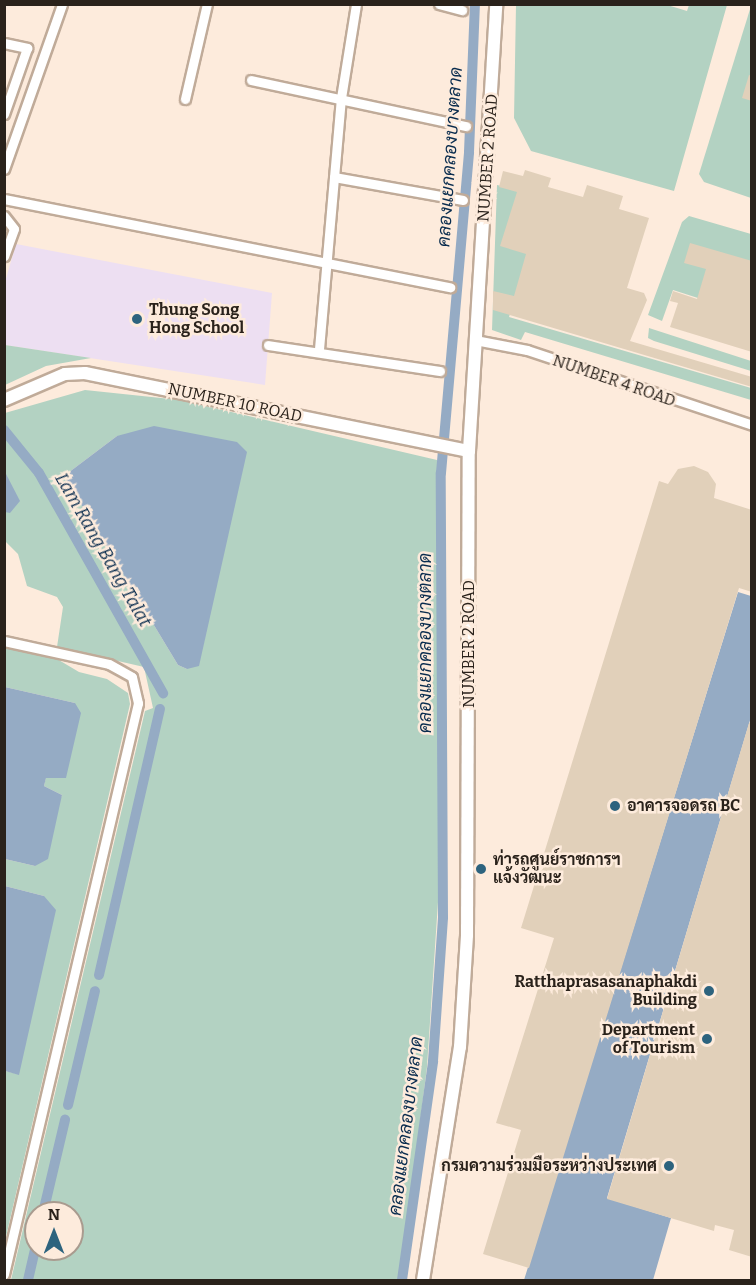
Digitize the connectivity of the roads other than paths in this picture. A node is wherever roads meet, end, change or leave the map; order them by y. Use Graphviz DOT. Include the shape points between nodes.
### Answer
graph roads {
  1 [pos="62,4"];
  2 [pos="207,4"];
  3 [pos="356,4"];
  4 [pos="440,4"];
  5 [pos="495,4"];
  6 [pos="462,10"];
  7 [pos="4,43"];
  8 [pos="251,80"];
  9 [pos="341,98"];
  10 [pos="184,99"];
  11 [pos="4,114"];
  12 [pos="466,126"];
  13 [pos="4,169"];
  14 [pos="333,177"];
  15 [pos="4,199"];
  16 [pos="463,200"];
  17 [pos="4,216"];
  18 [pos="4,256"];
  19 [pos="324,260"];
  20 [pos="450,287"];
  21 [pos="475,340"];
  22 [pos="268,345"];
  23 [pos="319,349"];
  24 [pos="440,371"];
  25 [pos="4,400"];
  26 [pos="752,425"];
  27 [pos="469,452"];
  28 [pos="4,641"];
  29 [pos="4,1274"];
  30 [pos="423,1281"];
  1 -- 13 [label="street"];
  2 -- 10 [label="street"];
  3 -- 9 [label="street"];
  4 -- 6 [label="street"];
  5 -- 21 [label="street, NUMBER 2 ROAD"];
  7 -- 11 [label="street" via="27,48"];
  8 -- 9 [label="street"];
  9 -- 12 [label="street"];
  9 -- 14 [label="street"];
  14 -- 16 [label="street"];
  14 -- 19 [label="street"];
  15 -- 19 [label="street"];
  17 -- 18 [label="street" via="14,229"];
  19 -- 20 [label="street"];
  19 -- 23 [label="street"];
  21 -- 26 [label="street, NUMBER 4 ROAD" via="526,350"];
  21 -- 27 [label="street, NUMBER 2 ROAD"];
  22 -- 23 [label="street"];
  23 -- 24 [label="street"];
  25 -- 27 [label="street, NUMBER 10 ROAD" via="65,374 85,373"];
  27 -- 30 [label="street, NUMBER 2 ROAD" via="467,935 460,1047"];
  28 -- 29 [label="street" via="109,664 132,677 138,703"];
}
